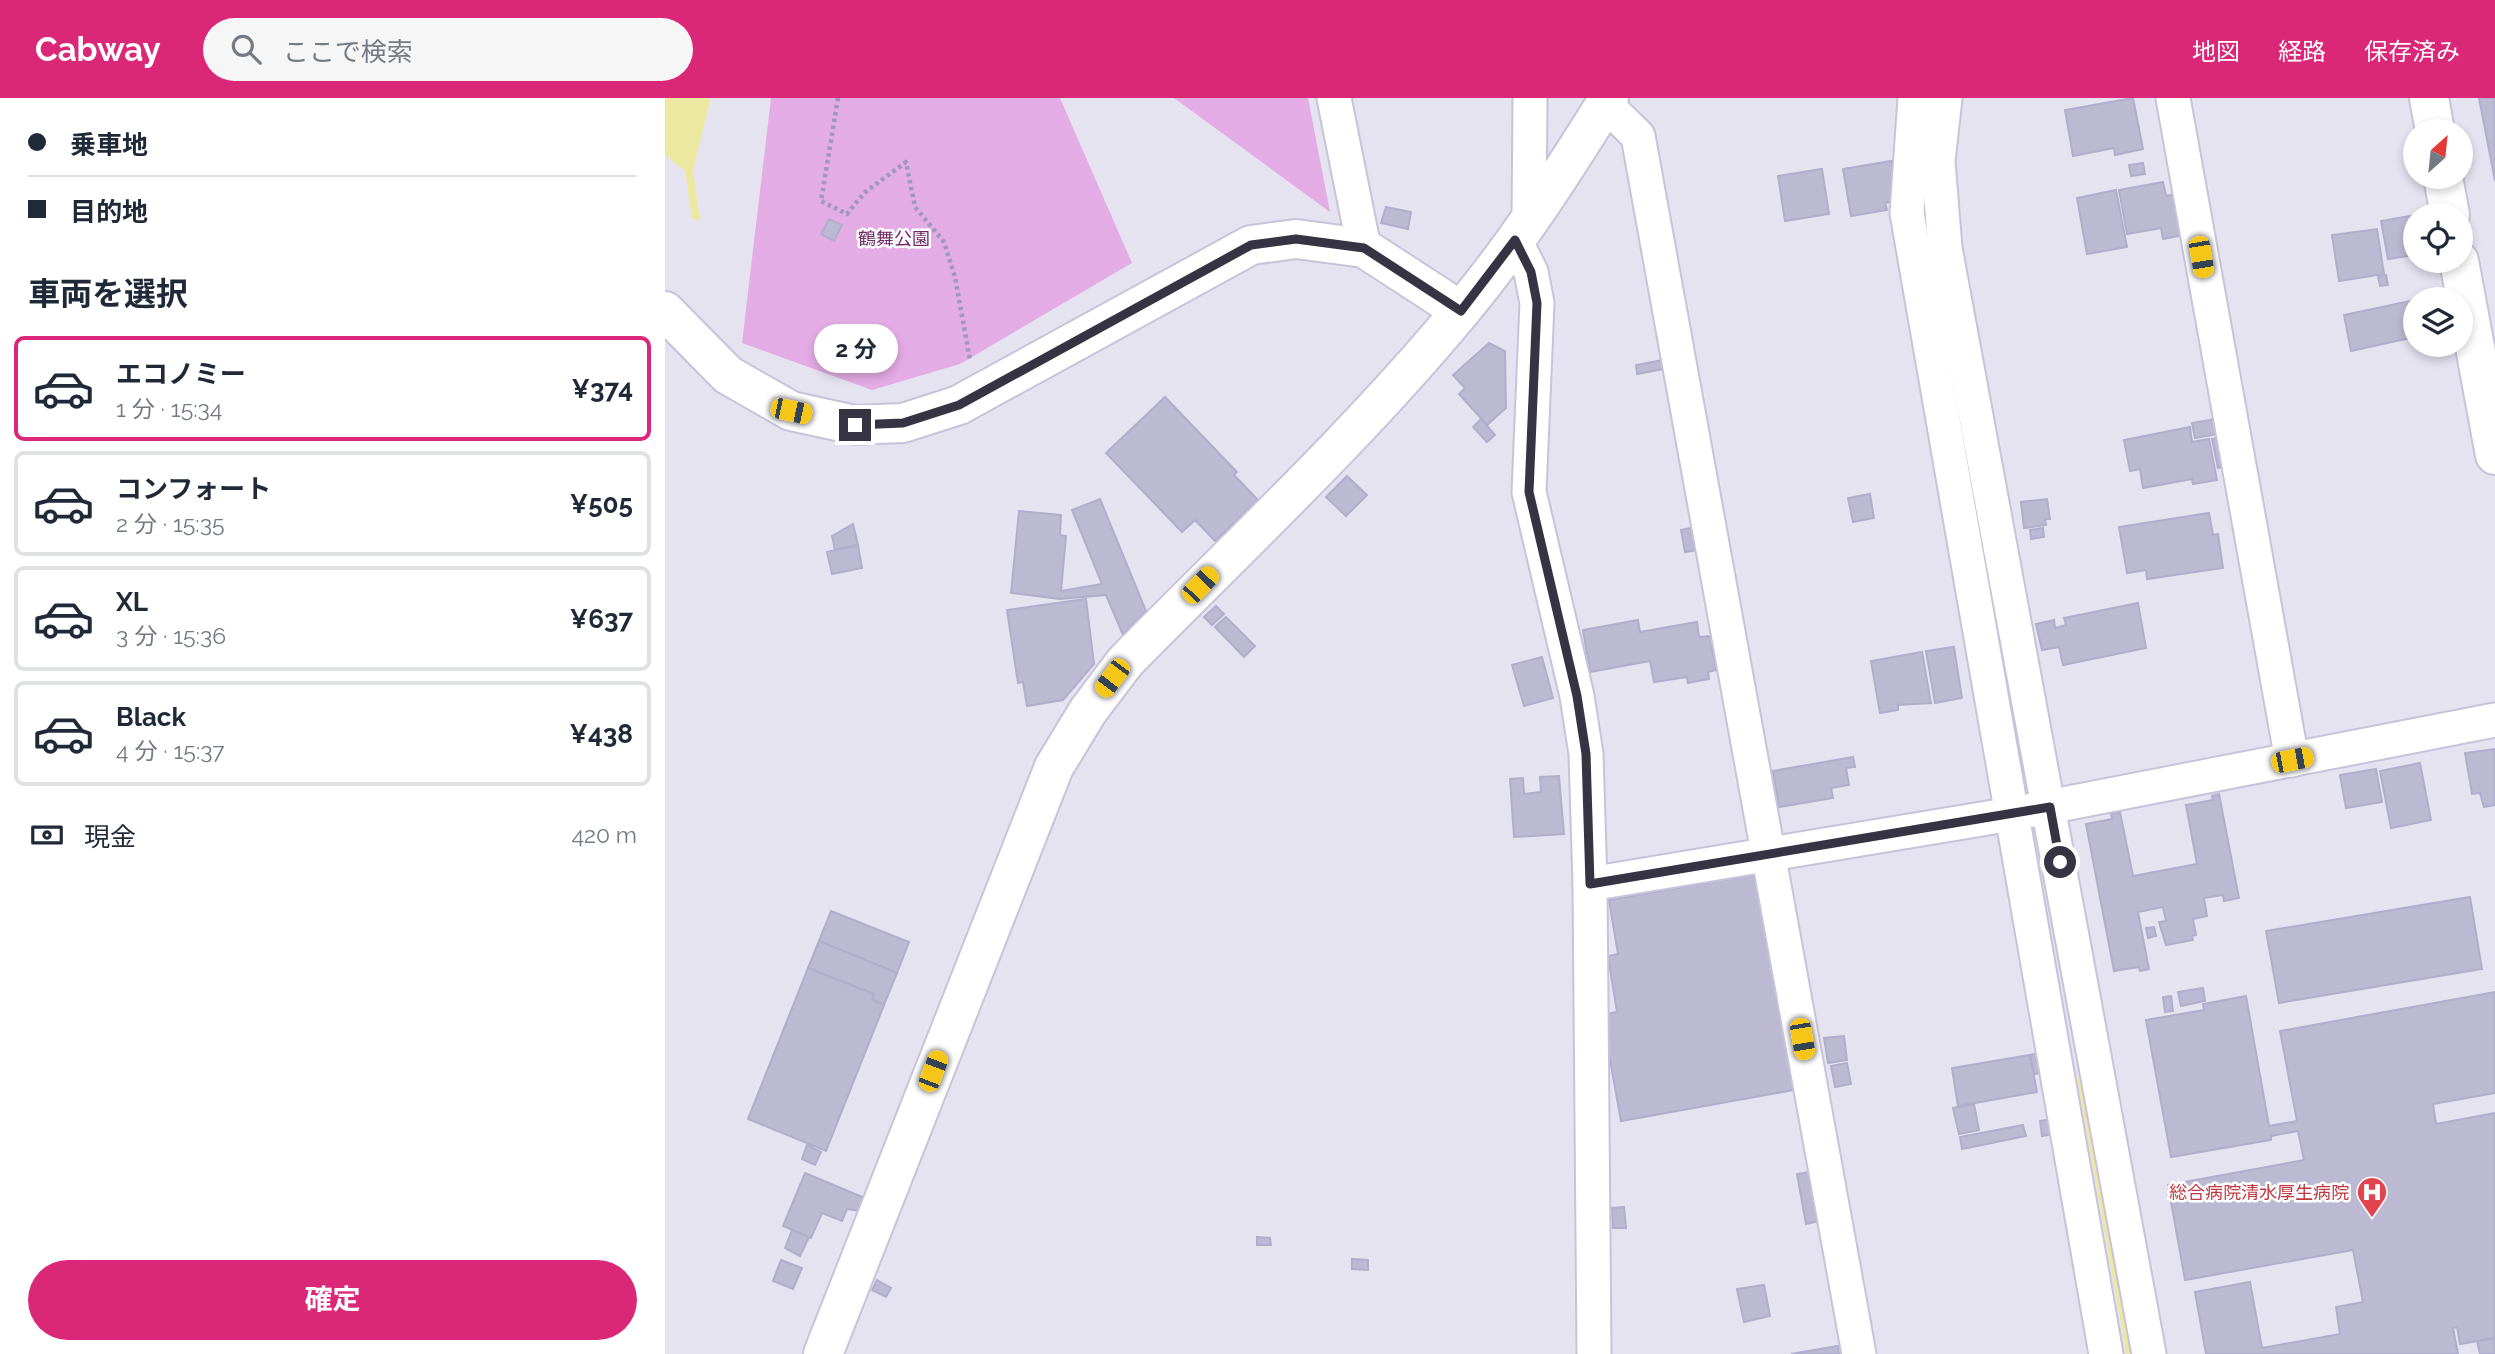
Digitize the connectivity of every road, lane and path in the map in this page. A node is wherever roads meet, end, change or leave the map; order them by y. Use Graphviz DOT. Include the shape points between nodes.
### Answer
graph roads {
  1 [pos="838,98"];
  2 [pos="1334,98"];
  3 [pos="1530,98"];
  4 [pos="1915,98"];
  5 [pos="1945,98"];
  6 [pos="2173,98"];
  7 [pos="2428,98"];
  8 [pos="1607,101"];
  9 [pos="2432,119"];
  10 [pos="1522,231"];
  11 [pos="1364,248"];
  12 [pos="2461,273"];
  13 [pos="665,311"];
  14 [pos="1461,311"];
  15 [pos="978,395"];
  16 [pos="2495,455"];
  17 [pos="2495,720"];
  18 [pos="2292,760"];
  19 [pos="2050,807"];
  20 [pos="2012,814"];
  21 [pos="1770,856"];
  22 [pos="1590,884"];
  23 [pos="823,1354"];
  24 [pos="1594,1354"];
  25 [pos="1859,1354"];
  26 [pos="2106,1354"];
  27 [pos="2149,1354"];
  1 -- 15 [label="path" via="821,201 847,214 864,193 906,162 915,207 944,242 955,277"];
  2 -- 11 [label="street"];
  3 -- 10 [label="street"];
  4 -- 20 [label="street" via="1907,213"];
  5 -- 19 [label="street" via="1938,161 1945,248"];
  6 -- 18 [label="street"];
  7 -- 9 [label="street"];
  8 -- 10 [label="street"];
  8 -- 21 [label="street" via="1638,136"];
  10 -- 14 [label="street"];
  10 -- 22 [label="street" via="1537,303 1529,492 1577,696 1586,754"];
  11 -- 14 [label="street"];
  11 -- 15 [label="street" via="1296,239 1251,245"];
  12 -- 16 [label="street"];
  13 -- 15 [label="street" via="729,375 791,411 855,425 903,423"];
  14 -- 23 [label="street" via="1388,394 1125,662 1074,733 1054,767"];
  17 -- 18 [label="street"];
  18 -- 19 [label="street"];
  19 -- 20 [label="street"];
  19 -- 27 [label="street"];
  20 -- 21 [label="street"];
  20 -- 26 [label="street"];
  21 -- 22 [label="street"];
  21 -- 25 [label="street"];
  22 -- 24 [label="street"];
}
